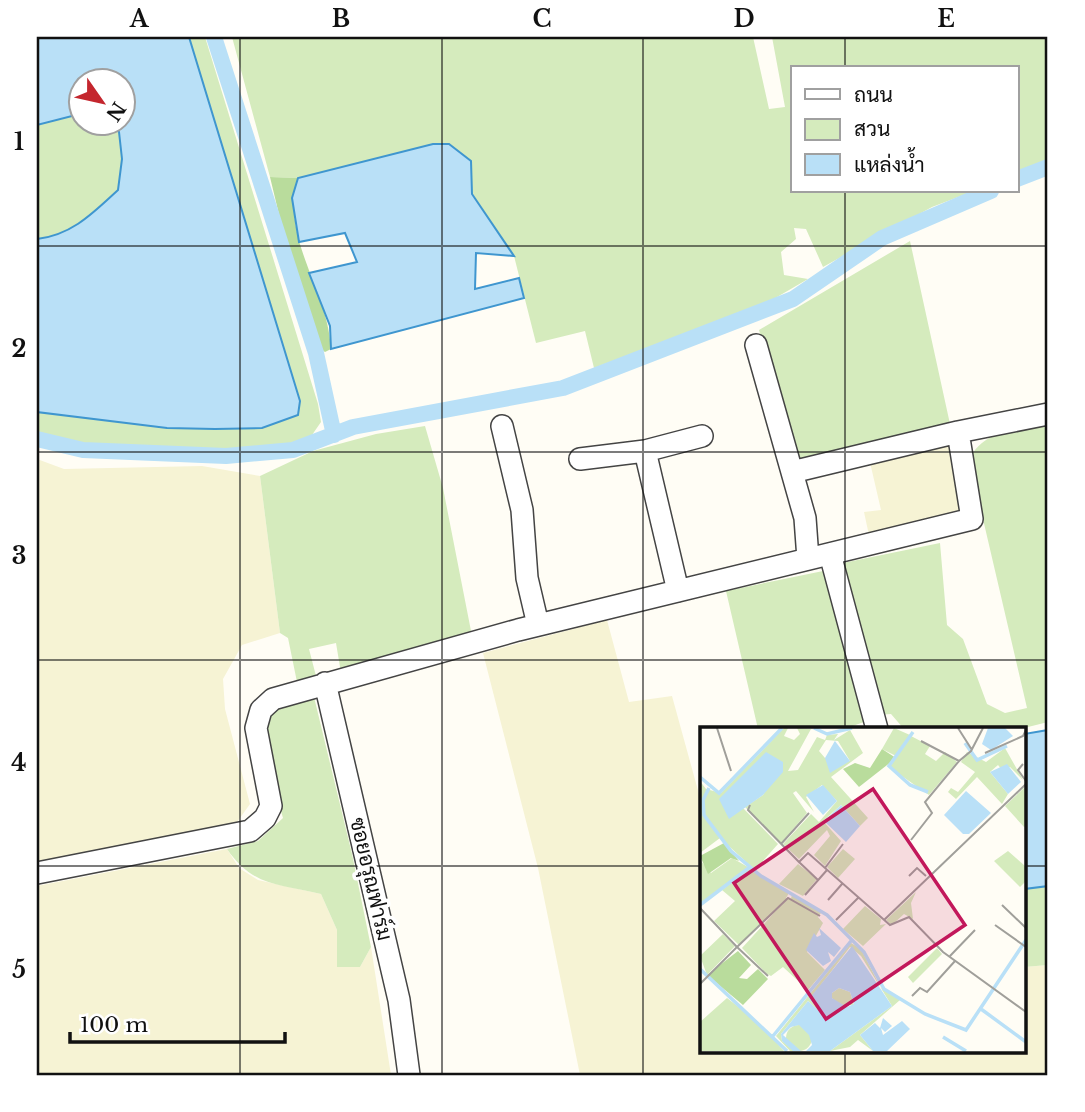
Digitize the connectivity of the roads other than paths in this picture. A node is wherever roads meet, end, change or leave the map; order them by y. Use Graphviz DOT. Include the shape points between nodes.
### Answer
graph roads {
  1 [pos="756,345"];
  2 [pos="1048,414"];
  3 [pos="502,426"];
  4 [pos="958,432"];
  5 [pos="702,436"];
  6 [pos="645,451"];
  7 [pos="580,459"];
  8 [pos="792,472"];
  9 [pos="830,554"];
  10 [pos="808,559"];
  11 [pos="678,591"];
  12 [pos="538,625"];
  13 [pos="325,683"];
  14 [pos="876,727"];
  15 [pos="37,873"];
  16 [pos="409,1075"];
  1 -- 8 [label="street"];
  2 -- 4 [label="street"];
  3 -- 12 [label="street" via="522,510 527,578"];
  4 -- 8 [label="street"];
  4 -- 9 [label="street" via="972,519"];
  5 -- 6 [label="street"];
  6 -- 7 [label="street"];
  6 -- 11 [label="street"];
  8 -- 10 [label="street" via="805,518"];
  9 -- 10 [label="street"];
  9 -- 14 [label="street"];
  10 -- 11 [label="street"];
  11 -- 12 [label="street"];
  12 -- 13 [label="street"];
  13 -- 15 [label="street" via="273,699 261,710 256,728 271,806 250,831"];
  13 -- 16 [label="street, ซอยอรุณฟาร์ม" via="399,1000"];
}
